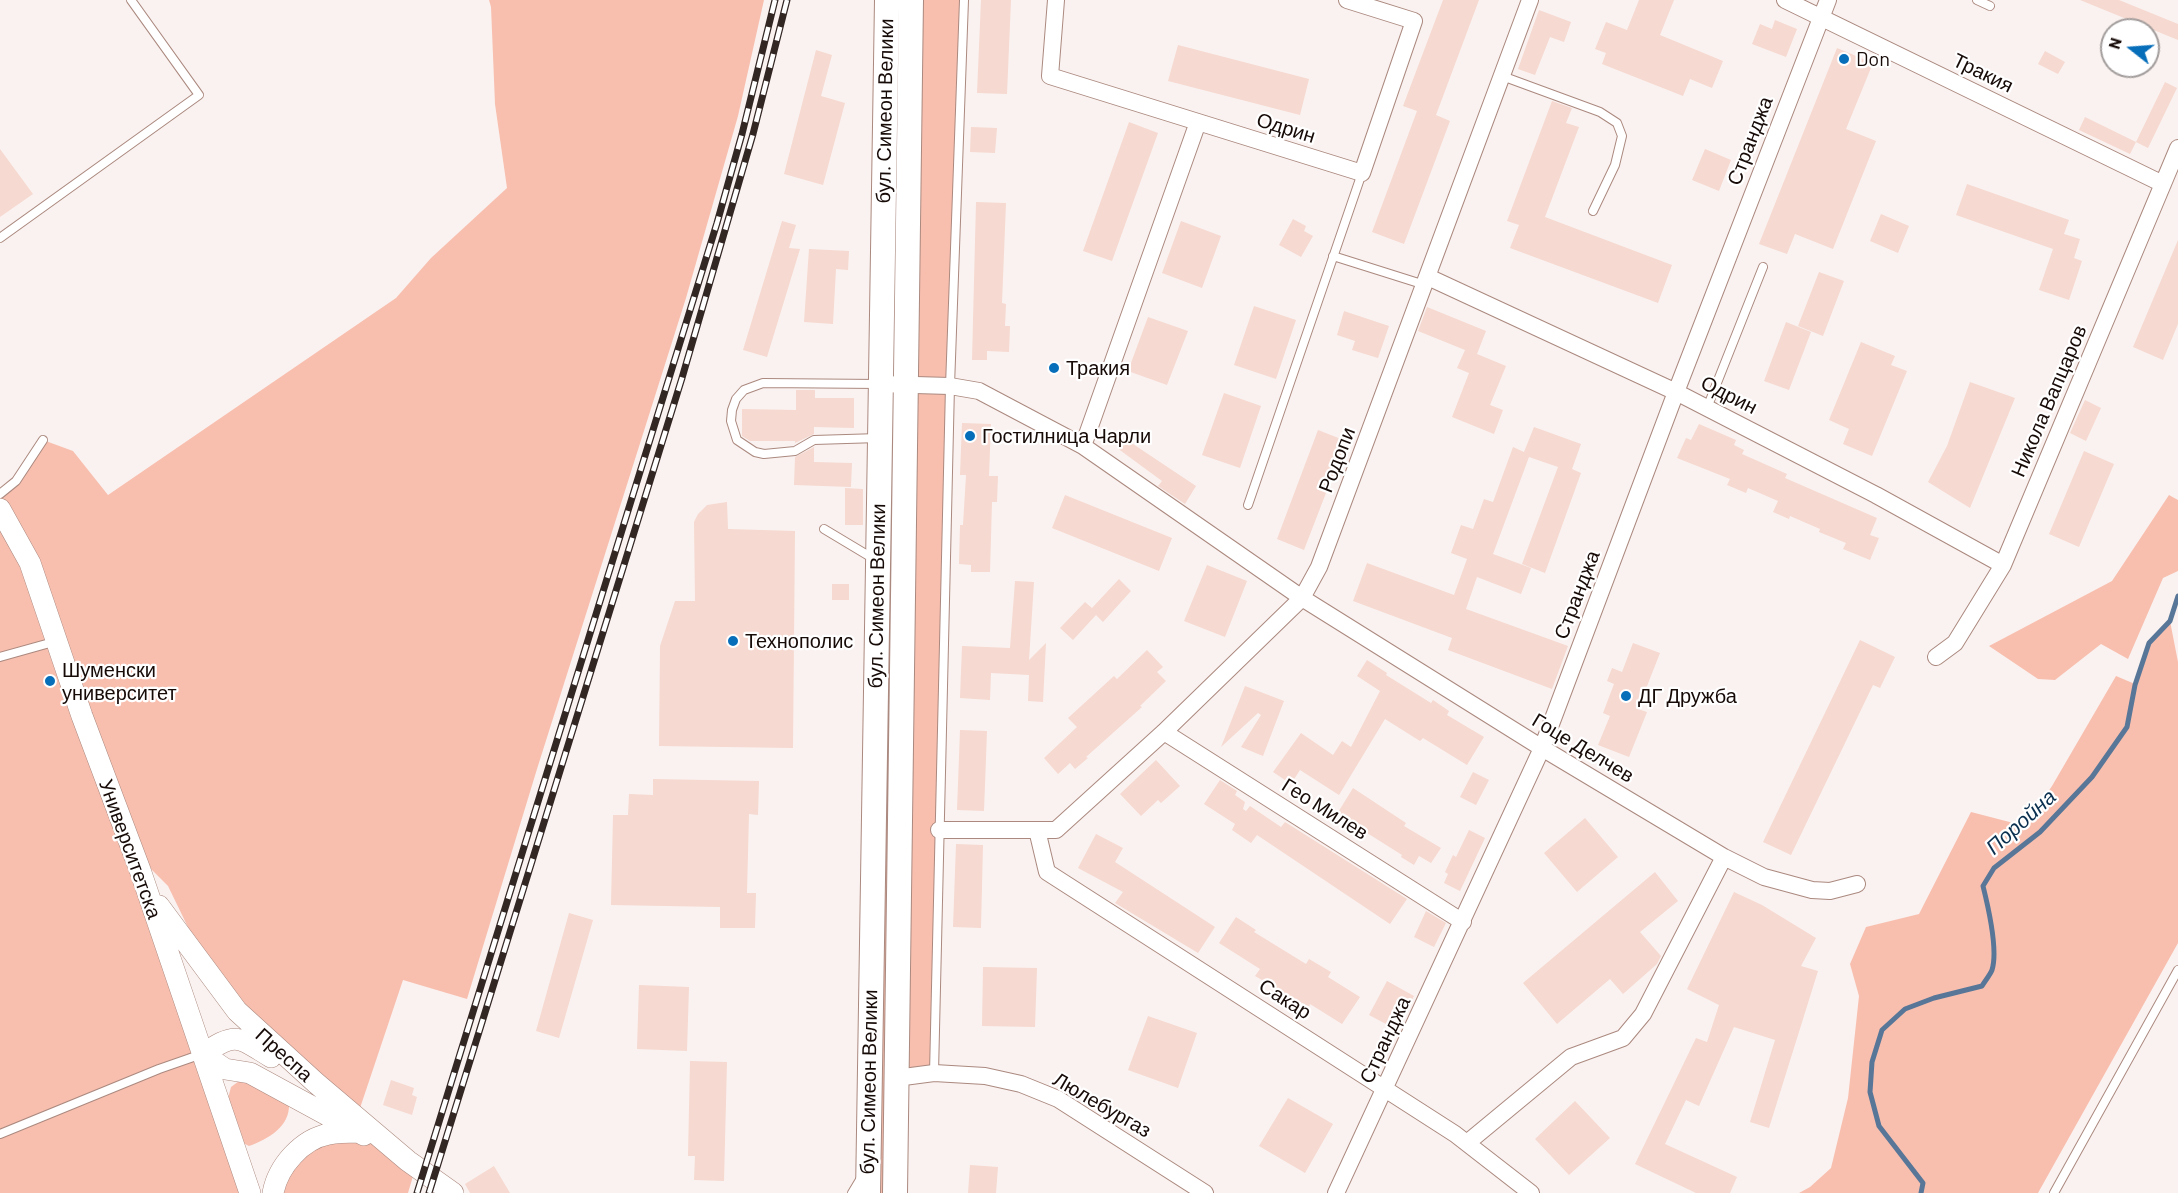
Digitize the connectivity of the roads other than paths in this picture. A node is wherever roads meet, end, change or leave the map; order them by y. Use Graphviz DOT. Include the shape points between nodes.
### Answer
graph roads {
  1 [pos="131,0"];
  2 [pos="887,0"];
  3 [pos="911,0"];
  4 [pos="964,0"];
  5 [pos="1056,0"];
  6 [pos="1347,0"];
  7 [pos="1530,0"];
  8 [pos="1785,0"];
  9 [pos="1828,0"];
  10 [pos="1977,0"];
  11 [pos="1990,6"];
  12 [pos="1821,17"];
  13 [pos="1502,76"];
  14 [pos="1198,122"];
  15 [pos="2178,148"];
  16 [pos="1362,173"];
  17 [pos="2163,184"];
  18 [pos="1593,212"];
  19 [pos="0,238"];
  20 [pos="1333,256"];
  21 [pos="1763,267"];
  22 [pos="1427,281"];
  23 [pos="905,383"];
  24 [pos="880,384"];
  25 [pos="950,386"];
  26 [pos="1676,392"];
  27 [pos="1707,408"];
  28 [pos="879,438"];
  29 [pos="44,440"];
  30 [pos="1083,446"];
  31 [pos="0,494"];
  32 [pos="1248,506"];
  33 [pos="0,509"];
  34 [pos="824,529"];
  35 [pos="877,561"];
  36 [pos="2003,565"];
  37 [pos="1302,598"];
  38 [pos="57,641"];
  39 [pos="0,657"];
  40 [pos="1936,657"];
  41 [pos="1164,732"];
  42 [pos="1542,748"];
  43 [pos="939,830"];
  44 [pos="1037,830"];
  45 [pos="1724,857"];
  46 [pos="1857,884"];
  47 [pos="146,888"];
  48 [pos="1463,922"];
  49 [pos="2178,970"];
  50 [pos="203,1054"];
  51 [pos="934,1073"];
  52 [pos="896,1078"];
  53 [pos="316,1083"];
  54 [pos="1385,1088"];
  55 [pos="357,1125"];
  56 [pos="0,1134"];
  57 [pos="1467,1143"];
  58 [pos="868,1164"];
  59 [pos="250,1193"];
  60 [pos="273,1193"];
  61 [pos="453,1193"];
  62 [pos="852,1193"];
  63 [pos="868,1193"];
  64 [pos="895,1193"];
  65 [pos="1206,1193"];
  66 [pos="1336,1193"];
  67 [pos="1531,1193"];
  68 [pos="2054,1193"];
  1 -- 19 [label="lane" via="199,95"];
  2 -- 24 [label="main road, бул. Симеон Велики"];
  3 -- 23 [label="main road, бул. Симеон Велики"];
  4 -- 25 [label="lane"];
  5 -- 14 [label="street, Одрин" via="1050,76"];
  6 -- 16 [label="street" via="1414,21"];
  7 -- 13 [label="street, Родопи"];
  8 -- 12 [label="street, Тракия"];
  9 -- 12 [label="street, Странджа"];
  10 -- 11 [label="lane"];
  12 -- 17 [label="street, Тракия"];
  12 -- 26 [label="street, Странджа"];
  13 -- 18 [label="lane" via="1600,112 1617,123 1622,136 1615,165"];
  13 -- 22 [label="street, Родопи"];
  14 -- 16 [label="street, Одрин"];
  14 -- 30 [label="street"];
  15 -- 17 [label="street, Никола Вапцаров"];
  16 -- 20 [label="lane"];
  17 -- 36 [label="street, Никола Вапцаров"];
  20 -- 22 [label="lane"];
  20 -- 32 [label="lane"];
  21 -- 27 [label="lane"];
  22 -- 26 [label="street, Одрин"];
  22 -- 37 [label="street, Родопи" via="1319,567"];
  23 -- 24 [label="street, Гоце Делчев"];
  23 -- 25 [label="street, Гоце Делчев"];
  23 -- 52 [label="main road, бул. Симеон Велики"];
  24 -- 28 [label="main road, бул. Симеон Велики"];
  24 -- 28 [label="lane" via="763,383 744,390 736,399 731,421 737,440 764,454 795,452 814,440"];
  25 -- 30 [label="street, Гоце Делчев" via="979,391"];
  25 -- 43 [label="lane"];
  26 -- 27 [label="street, Одрин"];
  26 -- 42 [label="street, Странджа"];
  27 -- 36 [label="street, Одрин"];
  28 -- 35 [label="main road, бул. Симеон Велики"];
  29 -- 31 [label="lane" via="16,481"];
  30 -- 37 [label="street, Гоце Делчев"];
  33 -- 38 [label="street, Университетска" via="30,563"];
  34 -- 35 [label="lane"];
  35 -- 58 [label="main road, бул. Симеон Велики"];
  36 -- 40 [label="street, Никола Вапцаров" via="1955,643"];
  37 -- 41 [label="street, Родопи"];
  37 -- 42 [label="street, Гоце Делчев"];
  38 -- 39 [label="lane"];
  38 -- 47 [label="street, Университетска"];
  41 -- 44 [label="street, Родопи" via="1056,830"];
  41 -- 48 [label="street, Гео Милев"];
  42 -- 45 [label="street, Гоце Делчев"];
  42 -- 48 [label="street, Странджа"];
  43 -- 44 [label="street, Родопи"];
  43 -- 51 [label="lane"];
  44 -- 54 [label="street, Сакар" via="1047,872"];
  45 -- 46 [label="street, Гоце Делчев" via="1764,877 1812,890 1830,891"];
  45 -- 57 [label="street" via="1643,1014 1623,1038 1571,1057"];
  47 -- 50 [label="street, Университетска"];
  47 -- 53 [label="street, Преспа" via="237,1011"];
  48 -- 54 [label="street, Странджа"];
  49 -- 68 [label="lane"];
  50 -- 53 [label="street" via="224,1040 242,1039"];
  50 -- 55 [label="street" via="225,1070 250,1073"];
  50 -- 56 [label="lane"];
  50 -- 59 [label="street, Университетска"];
  51 -- 52 [label="street, Люлебургаз"];
  51 -- 65 [label="street, Люлебургаз" via="1012,1082 1058,1100"];
  52 -- 64 [label="main road, бул. Симеон Велики"];
  53 -- 55 [label="street, Преспа"];
  54 -- 57 [label="street, Сакар"];
  54 -- 66 [label="street, Странджа"];
  55 -- 60 [label="street" via="303,1145 285,1165"];
  55 -- 61 [label="street, Преспа"];
  57 -- 67 [label="street, Сакар"];
  58 -- 62 [label="lane"];
  58 -- 63 [label="main road, бул. Симеон Велики"];
}
